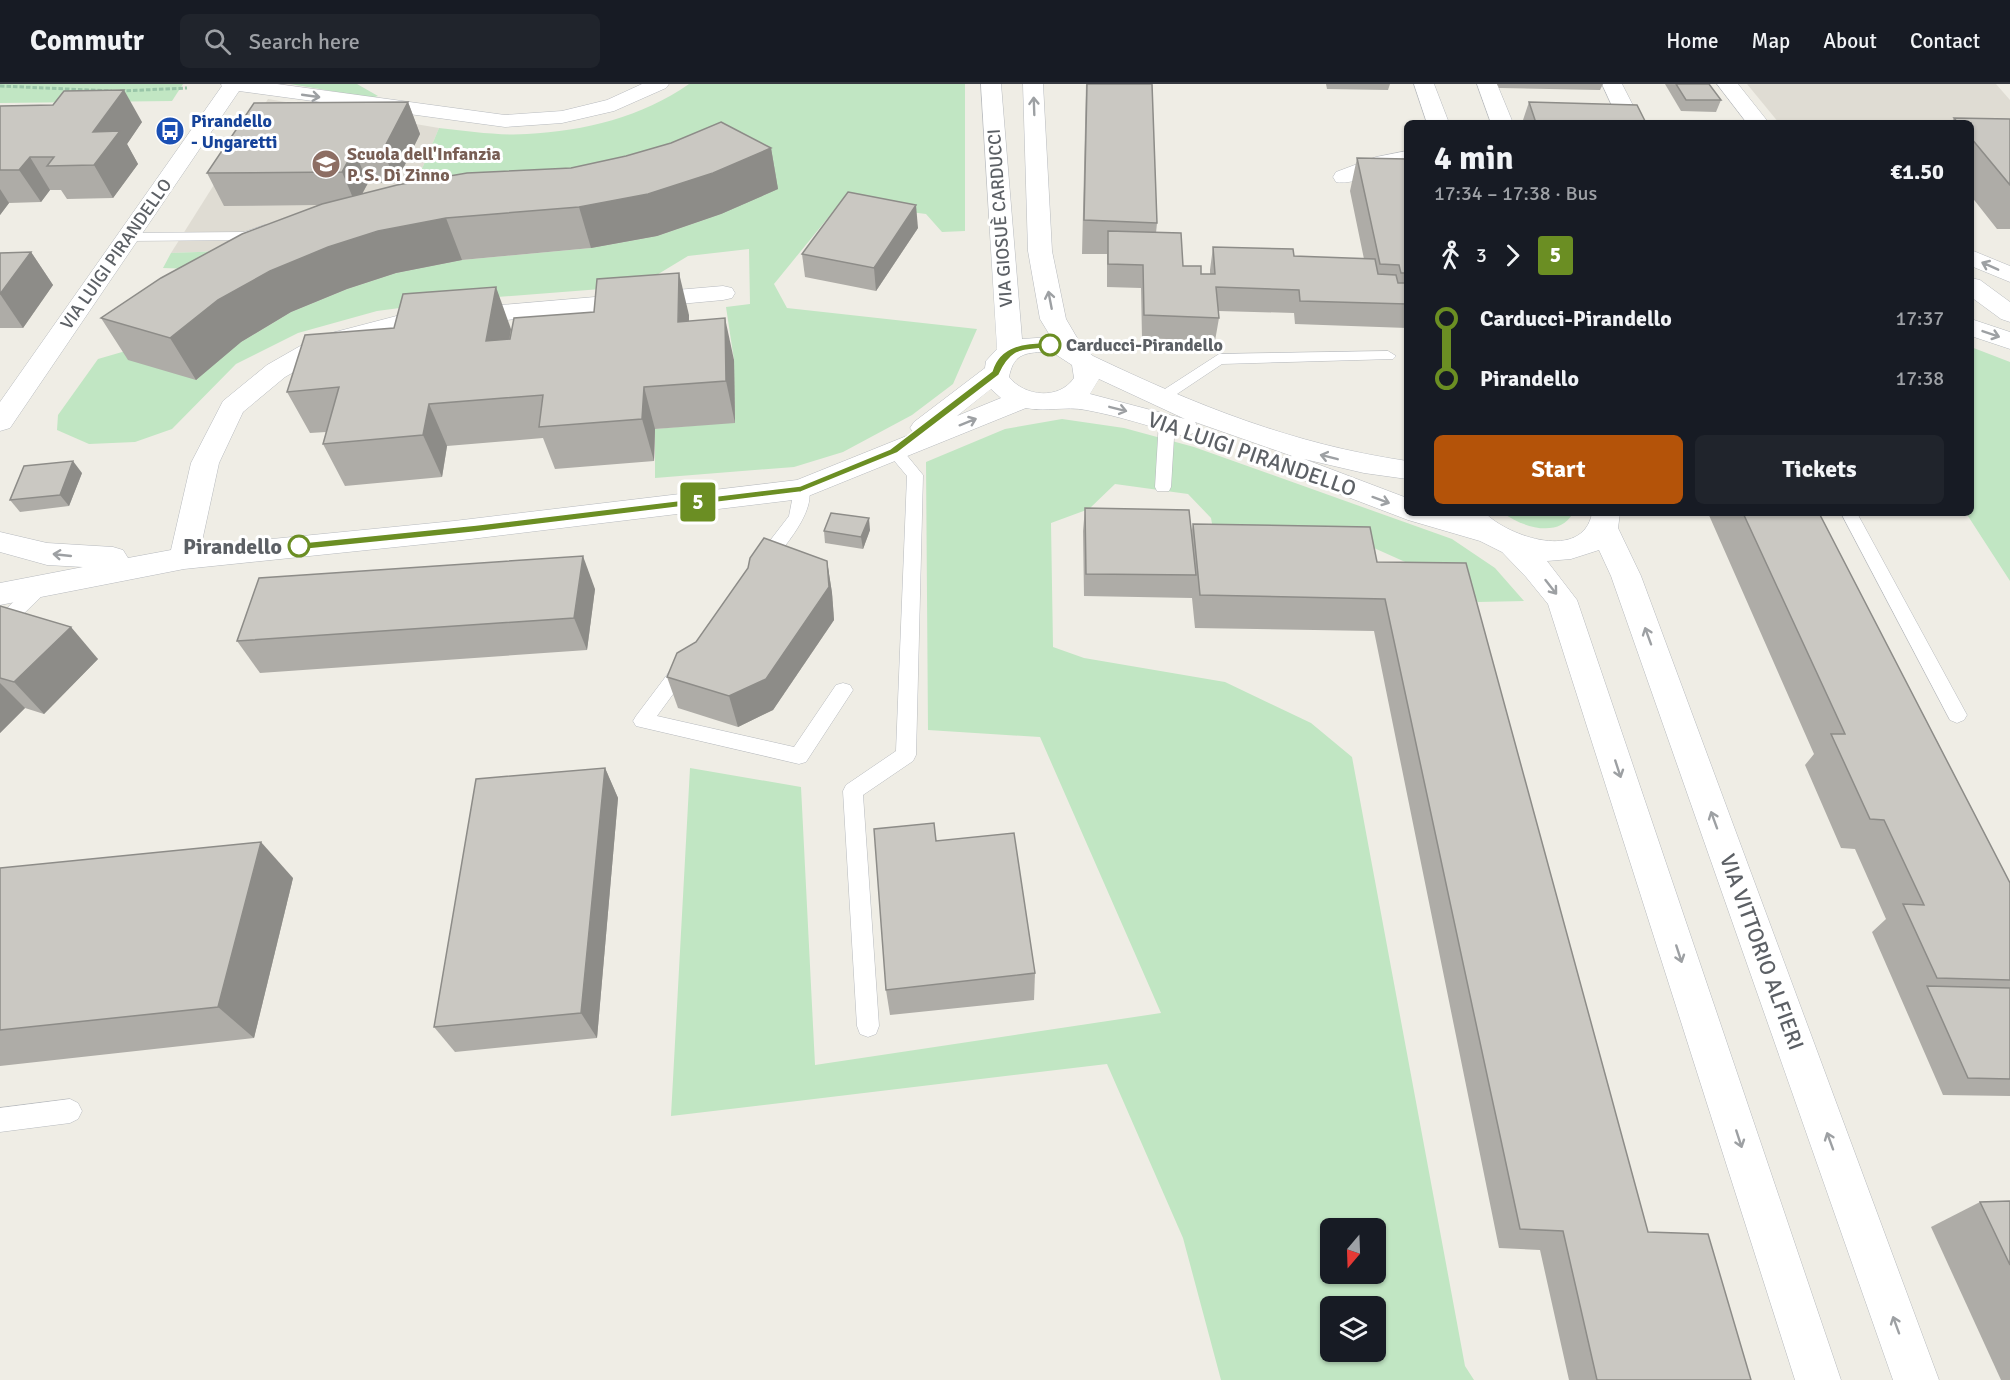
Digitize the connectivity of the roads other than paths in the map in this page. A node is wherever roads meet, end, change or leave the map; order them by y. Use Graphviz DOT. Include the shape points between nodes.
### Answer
graph roads {
  1 [pos="232,84"];
  2 [pos="379,84"];
  3 [pos="659,84"];
  4 [pos="991,84"];
  5 [pos="1034,84"];
  6 [pos="1424,84"];
  7 [pos="1487,84"];
  8 [pos="1612,84"];
  9 [pos="1727,84"];
  10 [pos="436,112"];
  11 [pos="1437,120"];
  12 [pos="1501,120"];
  13 [pos="1629,120"];
  14 [pos="1756,120"];
  15 [pos="1404,159"];
  16 [pos="1344,177"];
  17 [pos="277,226"];
  18 [pos="128,237"];
  19 [pos="1974,258"];
  20 [pos="2010,274"];
  21 [pos="1974,287"];
  22 [pos="723,293"];
  23 [pos="1996,303"];
  24 [pos="1974,328"];
  25 [pos="2010,341"];
  26 [pos="1388,356"];
  27 [pos="1079,357"];
  28 [pos="1003,362"];
  29 [pos="1024,399"];
  30 [pos="1060,399"];
  31 [pos="1163,410"];
  32 [pos="0,422"];
  33 [pos="894,451"];
  34 [pos="1404,470"];
  35 [pos="1163,487"];
  36 [pos="801,489"];
  37 [pos="1404,508"];
  38 [pos="1431,516"];
  39 [pos="1851,516"];
  40 [pos="1604,520"];
  41 [pos="1490,530"];
  42 [pos="0,542"];
  43 [pos="0,548"];
  44 [pos="0,558"];
  45 [pos="184,558"];
  46 [pos="748,582"];
  47 [pos="42,585"];
  48 [pos="0,594"];
  49 [pos="0,626"];
  50 [pos="699,647"];
  51 [pos="843,690"];
  52 [pos="1957,715"];
  53 [pos="868,1026"];
  54 [pos="70,1111"];
  55 [pos="0,1120"];
  56 [pos="1818,1380"];
  57 [pos="1916,1380"];
  1 -- 10 [label="street, one-way"];
  1 -- 18 [label="street, VIA LUIGI PIRANDELLO"];
  2 -- 10 [label="street" via="396,96"];
  3 -- 10 [label="street" via="614,105 562,117 505,121"];
  4 -- 28 [label="street, VIA GIOSUÈ CARDUCCI"];
  27 -- 5 [label="street, VIA GIOSUÈ CARDUCCI, one-way" via="1053,319 1040,251"];
  6 -- 11 [label="street"];
  7 -- 12 [label="street"];
  8 -- 13 [label="street"];
  9 -- 14 [label="street"];
  15 -- 16 [label="street" via="1384,162"];
  17 -- 18 [label="lane" via="245,236"];
  18 -- 32 [label="street, VIA LUIGI PIRANDELLO"];
  20 -- 19 [label="street, one-way"];
  21 -- 23 [label="street"];
  22 -- 45 [label="street" via="408,321 325,343 276,371 232,407 205,463"];
  24 -- 25 [label="street, one-way"];
  26 -- 31 [label="lane" via="1219,359"];
  27 -- 28 [label="street" via="1059,346 1042,344 1024,346"];
  27 -- 30 [label="street" via="1087,372 1084,384"];
  27 -- 31 [label="street, VIA LUIGI PIRANDELLO"];
  28 -- 29 [label="street" via="1003,388"];
  28 -- 33 [label="street"];
  29 -- 30 [label="street"];
  33 -- 29 [label="street, one-way"];
  30 -- 31 [label="street, VIA LUIGI PIRANDELLO, one-way"];
  34 -- 31 [label="street, VIA LUIGI PIRANDELLO, one-way" via="1351,463"];
  31 -- 35 [label="lane"];
  31 -- 37 [label="street, VIA LUIGI PIRANDELLO, one-way"];
  33 -- 36 [label="street"];
  33 -- 53 [label="lane" via="915,475 906,755 853,791"];
  36 -- 45 [label="street" via="453,531"];
  36 -- 46 [label="lane" via="796,517"];
  38 -- 41 [label="street"];
  39 -- 52 [label="lane"];
  40 -- 41 [label="street" via="1590,542 1568,550 1540,550"];
  57 -- 40 [label="street, VIA VITTORIO ALFIERI, one-way"];
  41 -- 56 [label="street, one-way" via="1537,568 1562,600"];
  45 -- 42 [label="street, one-way" via="93,558 47,554"];
  43 -- 44 [label="street"];
  45 -- 47 [label="street"];
  47 -- 48 [label="street"];
  47 -- 49 [label="lane"];
  50 -- 51 [label="lane" via="643,721 798,756"];
  54 -- 55 [label="lane"];
}
